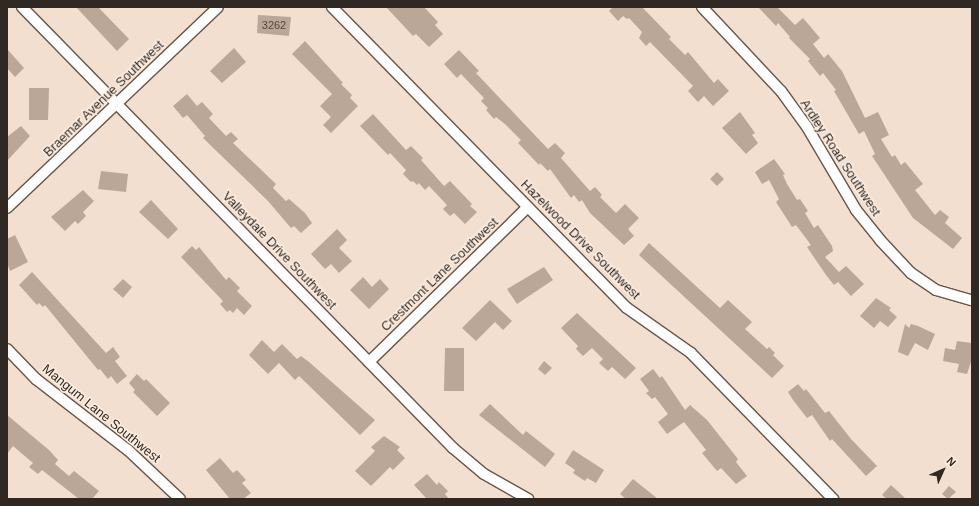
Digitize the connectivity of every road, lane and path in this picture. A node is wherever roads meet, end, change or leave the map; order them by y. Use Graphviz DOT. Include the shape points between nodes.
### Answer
graph roads {
  1 [pos="22,7"];
  2 [pos="218,7"];
  3 [pos="332,7"];
  4 [pos="702,7"];
  5 [pos="117,105"];
  6 [pos="528,207"];
  7 [pos="7,208"];
  8 [pos="972,300"];
  9 [pos="7,349"];
  10 [pos="369,362"];
  11 [pos="180,499"];
  12 [pos="528,499"];
  13 [pos="834,499"];
  1 -- 5 [label="street, Valleydale Drive Southwest"];
  2 -- 5 [label="street, Braemar Avenue Southwest"];
  3 -- 6 [label="street, Hazelwood Drive Southwest"];
  4 -- 8 [label="street, Ardley Road Southwest" via="781,91 807,127 856,210 880,240 911,273 936,290"];
  5 -- 7 [label="street, Braemar Avenue Southwest"];
  5 -- 10 [label="street, Valleydale Drive Southwest"];
  6 -- 10 [label="street, Crestmont Lane Southwest"];
  6 -- 13 [label="street, Hazelwood Drive Southwest" via="627,308 691,353"];
  9 -- 11 [label="street, Mangum Lane Southwest" via="36,379 128,450"];
  10 -- 12 [label="street, Valleydale Drive Southwest" via="454,448 484,474"];
}
